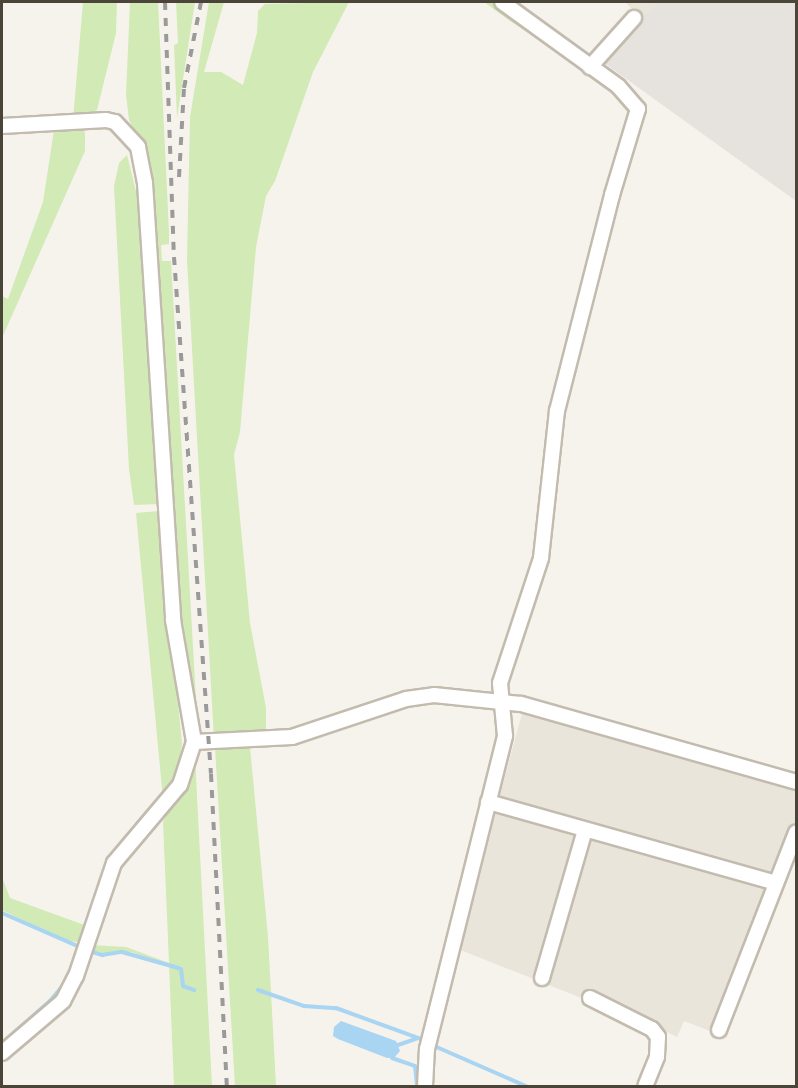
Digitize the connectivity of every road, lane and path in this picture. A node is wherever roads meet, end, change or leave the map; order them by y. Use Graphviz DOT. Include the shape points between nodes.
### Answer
graph roads {
  1 [pos="502,2"];
  2 [pos="634,18"];
  3 [pos="590,67"];
  4 [pos="2,126"];
  5 [pos="501,703"];
  6 [pos="194,742"];
  7 [pos="796,782"];
  8 [pos="488,802"];
  9 [pos="585,830"];
  10 [pos="796,832"];
  11 [pos="776,883"];
  12 [pos="542,978"];
  13 [pos="590,998"];
  14 [pos="719,1030"];
  15 [pos="2,1053"];
  16 [pos="425,1086"];
  17 [pos="645,1086"];
  1 -- 3 [label="street"];
  2 -- 3 [label="street"];
  3 -- 5 [label="street" via="633,100 638,109 637,120 612,195 557,411 541,558 500,683"];
  4 -- 6 [label="street" via="115,122 134,140 144,167 173,620"];
  5 -- 6 [label="street" via="434,695 406,699 292,737"];
  5 -- 7 [label="street" via="521,704"];
  5 -- 8 [label="street" via="505,736"];
  6 -- 15 [label="street" via="180,785 114,863 76,976 63,1001"];
  8 -- 9 [label="street"];
  8 -- 16 [label="street" via="428,1044"];
  9 -- 11 [label="street"];
  9 -- 12 [label="street"];
  10 -- 11 [label="street"];
  11 -- 14 [label="street"];
  13 -- 17 [label="street" via="652,1029 658,1036 657,1057"];
}
